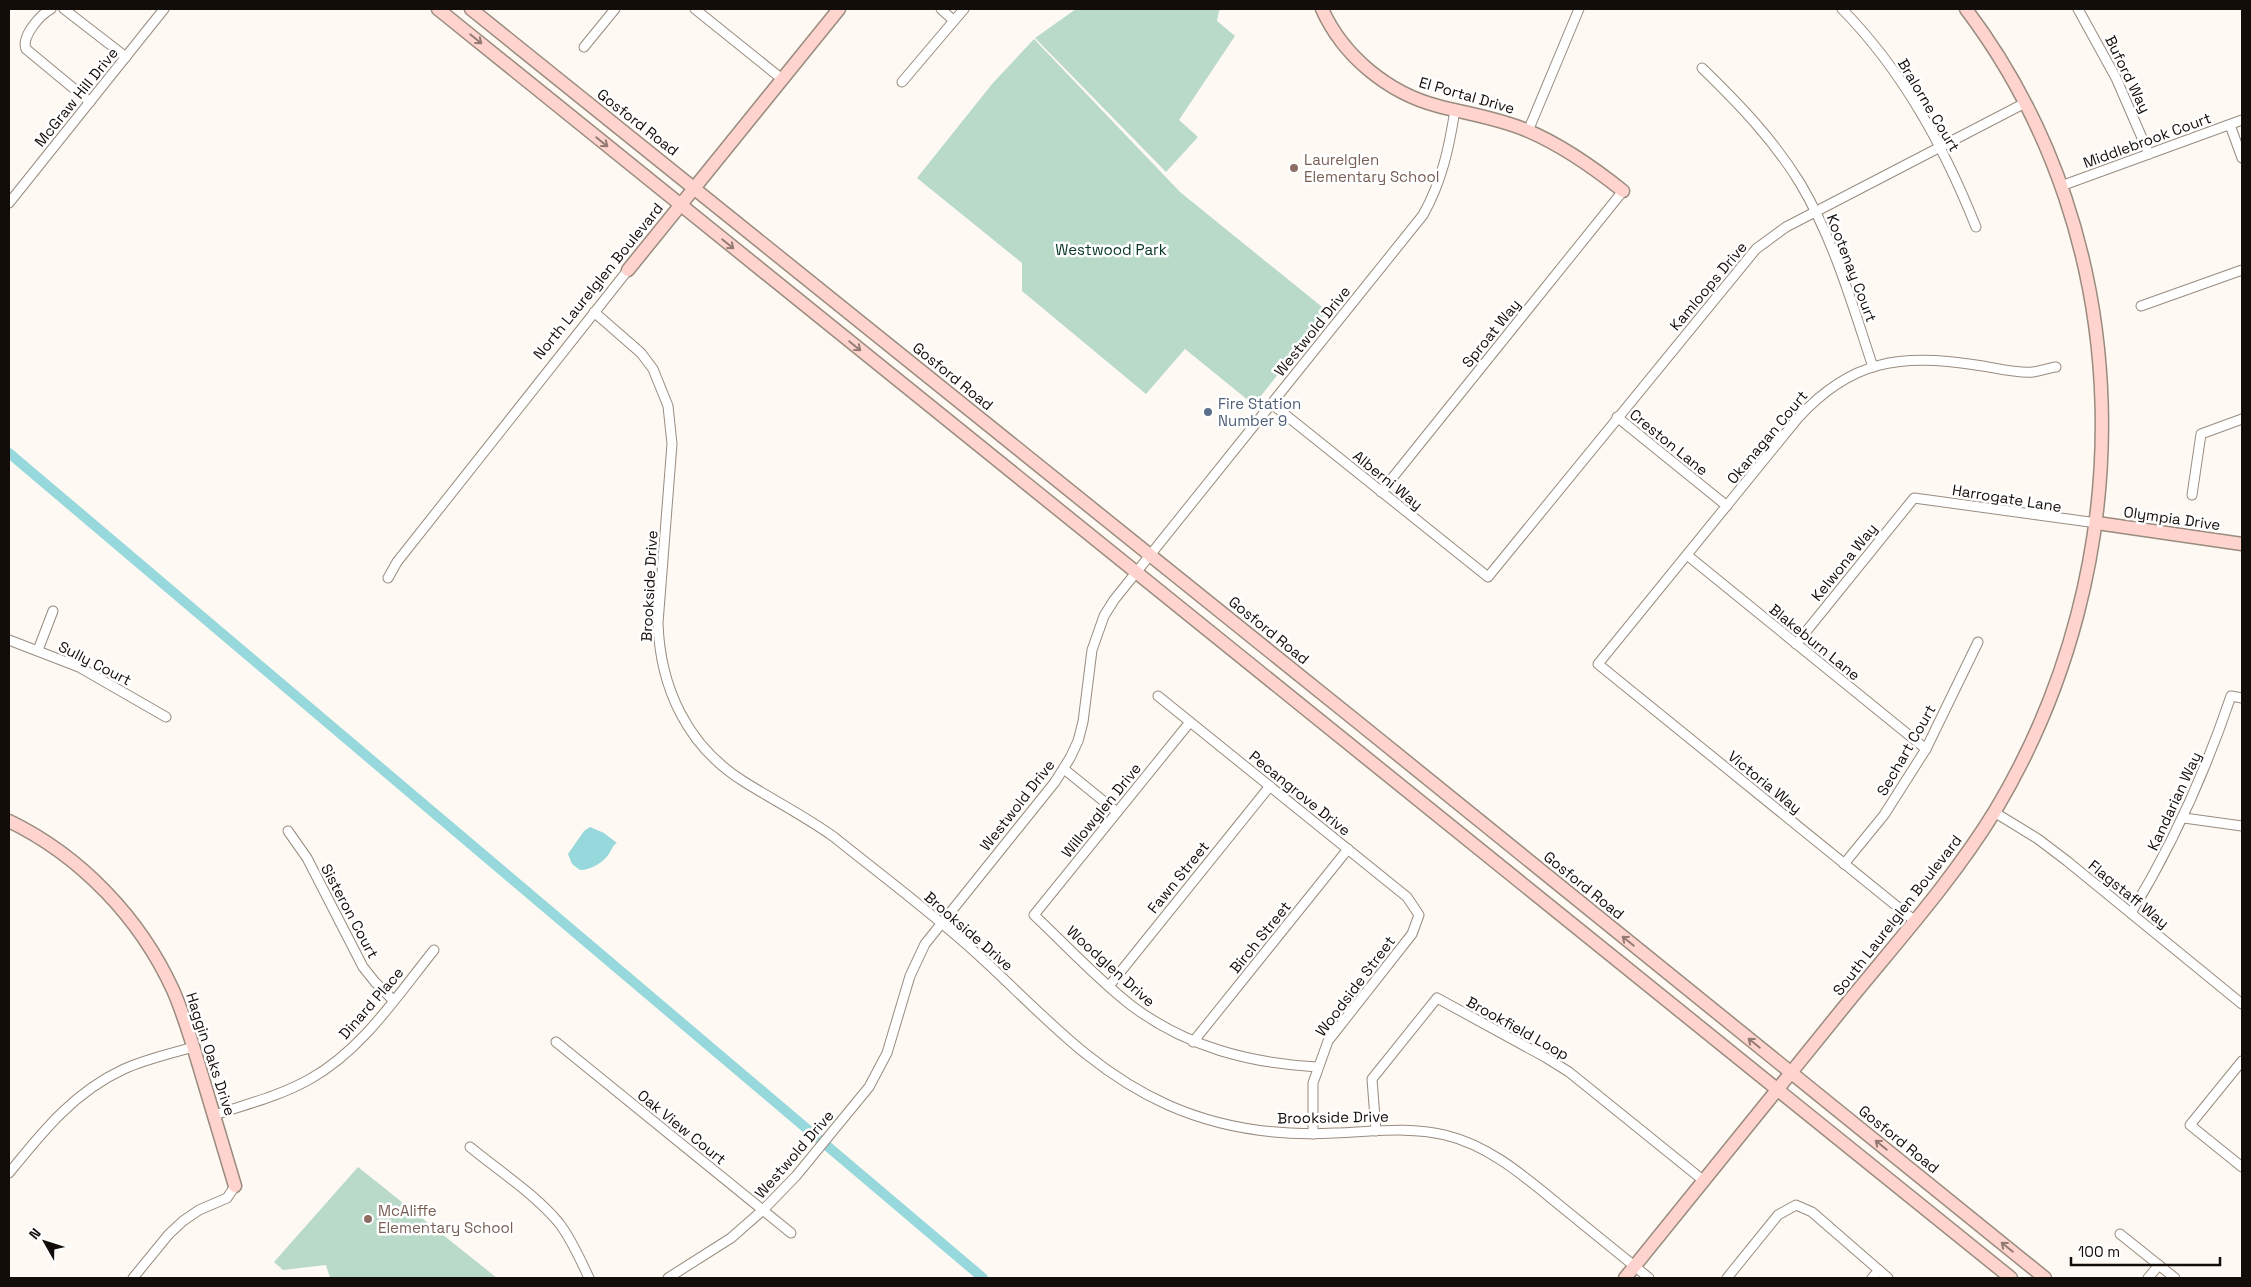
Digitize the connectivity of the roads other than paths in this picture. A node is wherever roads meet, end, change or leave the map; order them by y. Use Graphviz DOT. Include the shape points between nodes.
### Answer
graph roads {
  1 [pos="51,9"];
  2 [pos="64,9"];
  3 [pos="164,9"];
  4 [pos="438,9"];
  5 [pos="471,9"];
  6 [pos="615,9"];
  7 [pos="695,9"];
  8 [pos="839,9"];
  9 [pos="941,9"];
  10 [pos="964,9"];
  11 [pos="1322,9"];
  12 [pos="1579,9"];
  13 [pos="1842,9"];
  14 [pos="1966,9"];
  15 [pos="2078,9"];
  16 [pos="953,20"];
  17 [pos="584,47"];
  18 [pos="126,57"];
  19 [pos="1702,68"];
  20 [pos="782,79"];
  21 [pos="902,82"];
  22 [pos="90,102"];
  23 [pos="2025,103"];
  24 [pos="1455,110"];
  25 [pos="2242,120"];
  26 [pos="2230,124"];
  27 [pos="1528,131"];
  28 [pos="1940,147"];
  29 [pos="2149,154"];
  30 [pos="2242,158"];
  31 [pos="2062,186"];
  32 [pos="694,187"];
  33 [pos="1623,192"];
  34 [pos="9,203"];
  35 [pos="680,205"];
  36 [pos="1816,211"];
  37 [pos="1976,227"];
  38 [pos="628,270"];
  39 [pos="2242,270"];
  40 [pos="2141,306"];
  41 [pos="594,312"];
  42 [pos="1873,366"];
  43 [pos="2056,366"];
  44 [pos="1272,404"];
  45 [pos="1618,417"];
  46 [pos="2242,419"];
  47 [pos="1381,492"];
  48 [pos="2192,495"];
  49 [pos="1914,498"];
  50 [pos="1727,506"];
  51 [pos="2097,524"];
  52 [pos="2242,544"];
  53 [pos="1148,555"];
  54 [pos="1686,555"];
  55 [pos="1135,572"];
  56 [pos="1488,577"];
  57 [pos="388,578"];
  58 [pos="52,611"];
  59 [pos="9,640"];
  60 [pos="1978,642"];
  61 [pos="1796,644"];
  62 [pos="38,650"];
  63 [pos="1598,664"];
  64 [pos="1158,696"];
  65 [pos="2242,698"];
  66 [pos="166,717"];
  67 [pos="1190,722"];
  68 [pos="1926,749"];
  69 [pos="1064,769"];
  70 [pos="1270,786"];
  71 [pos="1117,812"];
  72 [pos="1994,812"];
  73 [pos="2184,818"];
  74 [pos="9,822"];
  75 [pos="2242,826"];
  76 [pos="288,830"];
  77 [pos="1348,849"];
  78 [pos="1844,864"];
  79 [pos="2131,913"];
  80 [pos="1034,915"];
  81 [pos="1419,915"];
  82 [pos="1915,922"];
  83 [pos="941,923"];
  84 [pos="434,950"];
  85 [pos="1108,986"];
  86 [pos="393,1000"];
  87 [pos="2242,1004"];
  88 [pos="556,1042"];
  89 [pos="1193,1042"];
  90 [pos="193,1047"];
  91 [pos="2242,1061"];
  92 [pos="1317,1067"];
  93 [pos="1791,1072"];
  94 [pos="1778,1090"];
  95 [pos="214,1115"];
  96 [pos="1376,1131"];
  97 [pos="1313,1134"];
  98 [pos="470,1147"];
  99 [pos="2242,1167"];
  100 [pos="9,1173"];
  101 [pos="1704,1181"];
  102 [pos="235,1186"];
  103 [pos="763,1210"];
  104 [pos="792,1233"];
  105 [pos="2120,1234"];
  106 [pos="2159,1265"];
  107 [pos="1635,1266"];
  108 [pos="1879,1270"];
  109 [pos="133,1278"];
  110 [pos="589,1278"];
  111 [pos="668,1278"];
  112 [pos="1625,1278"];
  113 [pos="1649,1278"];
  114 [pos="1727,1278"];
  115 [pos="1872,1278"];
  116 [pos="1888,1278"];
  117 [pos="2011,1278"];
  118 [pos="2045,1278"];
  119 [pos="2148,1278"];
  120 [pos="2175,1278"];
  1 -- 22 [label="street" via="44,12 26,37 26,49"];
  2 -- 18 [label="street"];
  3 -- 18 [label="street, McGraw Hill Drive"];
  4 -- 35 [label="main road, one-way"];
  5 -- 32 [label="main road, Gosford Road"];
  6 -- 17 [label="street"];
  7 -- 20 [label="street"];
  8 -- 20 [label="main road, North Laurelglen Boulevard"];
  9 -- 16 [label="street"];
  10 -- 16 [label="street"];
  11 -- 24 [label="main road, El Portal Drive" via="1349,50 1383,80 1416,98"];
  12 -- 27 [label="street"];
  13 -- 28 [label="street, Bralorne Court" via="1897,75"];
  14 -- 23 [label="main road, South Laurelglen Boulevard" via="2001,60"];
  15 -- 29 [label="street, Buford Way" via="2116,78"];
  16 -- 21 [label="street"];
  18 -- 22 [label="street, McGraw Hill Drive"];
  19 -- 36 [label="street, Kootenay Court" via="1762,130"];
  20 -- 32 [label="main road, North Laurelglen Boulevard"];
  22 -- 34 [label="street, McGraw Hill Drive"];
  23 -- 28 [label="street, Kamloops Drive"];
  23 -- 31 [label="main road, South Laurelglen Boulevard"];
  24 -- 27 [label="main road, El Portal Drive" via="1486,116"];
  24 -- 44 [label="street, Westwold Drive" via="1441,178 1422,215"];
  25 -- 26 [label="street, Middlebrook Court"];
  26 -- 29 [label="street, Middlebrook Court"];
  26 -- 30 [label="street"];
  27 -- 33 [label="main road, El Portal Drive" via="1576,156"];
  28 -- 36 [label="street, Kamloops Drive"];
  28 -- 37 [label="street, Bralorne Court"];
  29 -- 31 [label="street, Middlebrook Court"];
  31 -- 51 [label="main road, South Laurelglen Boulevard" via="2085,266 2101,365 2103,438"];
  32 -- 35 [label="main road, North Laurelglen Boulevard"];
  32 -- 53 [label="main road, Gosford Road"];
  33 -- 47 [label="street, Sproat Way"];
  35 -- 38 [label="main road, North Laurelglen Boulevard"];
  35 -- 55 [label="main road, one-way"];
  36 -- 42 [label="street, Kootenay Court" via="1842,273"];
  36 -- 45 [label="street, Kamloops Drive" via="1770,238 1743,263"];
  38 -- 41 [label="street, North Laurelglen Boulevard"];
  39 -- 40 [label="street"];
  41 -- 57 [label="street, North Laurelglen Boulevard" via="397,562"];
  41 -- 83 [label="street, Brookside Drive" via="627,339 647,361 662,386 668,406 672,444 658,623 666,682 683,720 705,749 727,770 834,837"];
  42 -- 43 [label="street, Okanagan Court" via="1911,359 2031,372"];
  42 -- 50 [label="street, Okanagan Court" via="1840,381 1809,406"];
  44 -- 47 [label="street, Alberni Way"];
  44 -- 53 [label="street, Westwold Drive"];
  45 -- 50 [label="street, Creston Lane"];
  45 -- 56 [label="street, Kamloops Drive"];
  46 -- 48 [label="street" via="2201,434"];
  47 -- 56 [label="street, Alberni Way"];
  49 -- 51 [label="street, Harrogate Lane"];
  49 -- 61 [label="street, Kelwona Way"];
  50 -- 54 [label="street, Okanagan Court"];
  51 -- 52 [label="main road, Olympia Drive"];
  51 -- 72 [label="main road, South Laurelglen Boulevard" via="2081,603 2057,680 2026,754"];
  53 -- 55 [label="street, Westwold Drive"];
  93 -- 53 [label="main road, Gosford Road, one-way"];
  54 -- 61 [label="street, Blakeburn Lane"];
  54 -- 63 [label="street, Okanagan Court"];
  55 -- 69 [label="street, Westwold Drive" via="1114,600 1097,634 1083,722"];
  55 -- 94 [label="main road"];
  58 -- 62 [label="street"];
  59 -- 62 [label="street, Sully Court"];
  60 -- 68 [label="street, Sechart Court"];
  61 -- 68 [label="street, Blakeburn Lane"];
  62 -- 66 [label="street, Sully Court" via="80,668"];
  63 -- 78 [label="street, Victoria Way"];
  64 -- 67 [label="street, Pecangrove Drive"];
  65 -- 73 [label="street, Kandarian Way" via="2231,696 2216,742"];
  67 -- 70 [label="street, Pecangrove Drive"];
  67 -- 71 [label="street, Willowglen Drive"];
  68 -- 78 [label="street, Sechart Court" via="1884,815"];
  69 -- 71 [label="street"];
  69 -- 83 [label="street, Westwold Drive"];
  70 -- 77 [label="street, Pecangrove Drive"];
  70 -- 85 [label="street, Fawn Street"];
  71 -- 80 [label="street, Willowglen Drive"];
  72 -- 79 [label="street, Flagstaff Way" via="2038,839"];
  72 -- 82 [label="main road, South Laurelglen Boulevard" via="1949,879"];
  73 -- 75 [label="street"];
  73 -- 79 [label="street, Kandarian Way"];
  74 -- 90 [label="main road, Haggin Oaks Drive" via="61,853 85,872 123,911 159,962"];
  76 -- 86 [label="street, Sisteron Court" via="307,858 364,967"];
  77 -- 81 [label="street, Pecangrove Drive" via="1407,897"];
  77 -- 89 [label="street, Birch Street"];
  78 -- 82 [label="street, Victoria Way"];
  79 -- 87 [label="street, Flagstaff Way"];
  80 -- 85 [label="street, Woodglen Drive"];
  81 -- 92 [label="street, Woodside Street" via="1412,934 1337,1027"];
  82 -- 93 [label="main road, South Laurelglen Boulevard"];
  83 -- 97 [label="street, Brookside Drive" via="1069,1042 1142,1093 1231,1126"];
  83 -- 103 [label="street, Westwold Drive" via="916,961 880,1069 869,1087 796,1176"];
  84 -- 86 [label="street, Dinard Place"];
  85 -- 89 [label="street, Woodglen Drive" via="1152,1020"];
  86 -- 95 [label="street, Dinard Place" via="350,1050 312,1078 268,1098"];
  88 -- 103 [label="street, Oak View Court"];
  89 -- 92 [label="street, Woodglen Drive" via="1240,1058"];
  90 -- 95 [label="main road, Haggin Oaks Drive"];
  90 -- 100 [label="street" via="125,1068 84,1092 49,1124"];
  91 -- 99 [label="street" via="2190,1125"];
  92 -- 97 [label="street, Woodside Street" via="1312,1102"];
  93 -- 94 [label="main road, South Laurelglen Boulevard"];
  118 -- 93 [label="main road, Gosford Road, one-way"];
  94 -- 101 [label="main road, South Laurelglen Boulevard"];
  94 -- 117 [label="main road"];
  95 -- 102 [label="main road, Haggin Oaks Drive"];
  96 -- 97 [label="street, Brookside Drive"];
  96 -- 101 [label="street, Brookfield Loop" via="1372,1079 1437,998 1569,1072"];
  96 -- 107 [label="street, Brookside Drive" via="1431,1132 1487,1151 1516,1170"];
  98 -- 110 [label="street" via="560,1224"];
  101 -- 107 [label="main road, South Laurelglen Boulevard"];
  102 -- 109 [label="street" via="227,1198 183,1221"];
  103 -- 104 [label="street, Oak View Court"];
  103 -- 111 [label="street, Westwold Drive" via="724,1242"];
  105 -- 106 [label="street"];
  106 -- 119 [label="street"];
  106 -- 120 [label="street"];
  107 -- 112 [label="main road, South Laurelglen Boulevard"];
  107 -- 113 [label="street, Brookside Drive"];
  108 -- 114 [label="street" via="1812,1212 1796,1205 1778,1215"];
  108 -- 115 [label="street"];
  108 -- 116 [label="street"];
}
